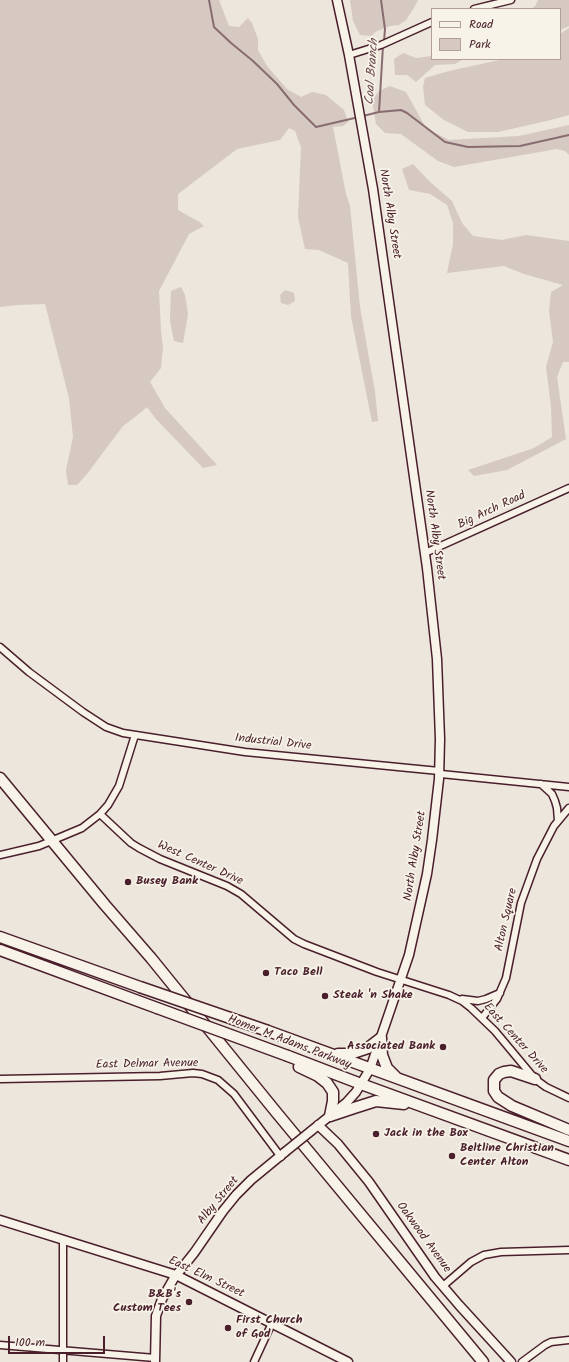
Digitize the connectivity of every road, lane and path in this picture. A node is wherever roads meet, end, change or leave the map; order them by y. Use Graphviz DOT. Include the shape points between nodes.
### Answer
graph roads {
  1 [pos="337,0"];
  2 [pos="511,0"];
  3 [pos="478,8"];
  4 [pos="431,22"];
  5 [pos="349,55"];
  6 [pos="569,488"];
  7 [pos="424,553"];
  8 [pos="0,647"];
  9 [pos="136,735"];
  10 [pos="439,771"];
  11 [pos="0,778"];
  12 [pos="541,784"];
  13 [pos="569,787"];
  14 [pos="569,808"];
  15 [pos="100,814"];
  16 [pos="558,821"];
  17 [pos="52,841"];
  18 [pos="0,855"];
  19 [pos="0,937"];
  20 [pos="0,950"];
  21 [pos="401,979"];
  22 [pos="500,993"];
  23 [pos="455,997"];
  24 [pos="482,1018"];
  25 [pos="381,1038"];
  26 [pos="261,1046"];
  27 [pos="329,1054"];
  28 [pos="370,1069"];
  29 [pos="0,1079"];
  30 [pos="398,1079"];
  31 [pos="535,1079"];
  32 [pos="361,1084"];
  33 [pos="569,1098"];
  34 [pos="424,1107"];
  35 [pos="330,1116"];
  36 [pos="318,1125"];
  37 [pos="569,1130"];
  38 [pos="569,1141"];
  39 [pos="283,1154"];
  40 [pos="569,1160"];
  41 [pos="0,1220"];
  42 [pos="62,1240"];
  43 [pos="569,1250"];
  44 [pos="176,1275"];
  45 [pos="443,1286"];
  46 [pos="272,1323"];
  47 [pos="569,1340"];
  48 [pos="0,1345"];
  49 [pos="63,1350"];
  50 [pos="155,1360"];
  51 [pos="63,1362"];
  52 [pos="254,1362"];
  53 [pos="348,1362"];
  54 [pos="483,1362"];
  55 [pos="511,1362"];
  56 [pos="522,1362"];
  1 -- 5 [label="street, North Alby Street"];
  2 -- 3 [label="street"];
  4 -- 5 [label="street" via="381,45"];
  5 -- 7 [label="street, North Alby Street" via="381,242"];
  6 -- 7 [label="street, Big Arch Road"];
  7 -- 10 [label="street, North Alby Street" via="437,659"];
  8 -- 9 [label="street, Industrial Drive" via="29,672 106,727"];
  9 -- 10 [label="street, Industrial Drive" via="246,752"];
  9 -- 15 [label="street" via="119,786"];
  10 -- 12 [label="street, Industrial Drive" via="441,774"];
  10 -- 21 [label="street, North Alby Street" via="427,874 415,933"];
  11 -- 17 [label="main road"];
  12 -- 13 [label="street, Industrial Drive"];
  12 -- 16 [label="street" via="552,794"];
  14 -- 16 [label="street, Alton Square"];
  15 -- 17 [label="street" via="82,828"];
  15 -- 21 [label="street, West Center Drive" via="139,848 241,894 294,939"];
  16 -- 22 [label="street, Alton Square" via="540,854 522,899 506,978"];
  17 -- 18 [label="street"];
  17 -- 54 [label="main road"];
  19 -- 27 [label="main road, Homer M Adams Parkway, bridge"];
  20 -- 26 [label="main road, Homer M Adams Parkway, bridge"];
  21 -- 23 [label="street, East Center Drive"];
  21 -- 25 [label="street, North Alby Street"];
  22 -- 23 [label="street" via="478,1001"];
  22 -- 24 [label="street, Alton Square"];
  23 -- 24 [label="street, East Center Drive"];
  24 -- 31 [label="street, East Center Drive"];
  25 -- 27 [label="main road" via="368,1048 350,1054"];
  25 -- 28 [label="street, North Alby Street"];
  25 -- 30 [label="main road" via="382,1055 387,1068"];
  26 -- 32 [label="main road, Homer M Adams Parkway, bridge"];
  26 -- 35 [label="main road" via="327,1083 333,1092"];
  27 -- 28 [label="main road, Homer M Adams Parkway"];
  28 -- 30 [label="main road, Homer M Adams Parkway"];
  28 -- 32 [label="street, Alby Street"];
  29 -- 39 [label="street, East Delmar Avenue" via="202,1074 218,1080 234,1094"];
  30 -- 38 [label="main road, Homer M Adams Parkway"];
  31 -- 33 [label="street, East Center Drive"];
  31 -- 37 [label="main road" via="511,1071 504,1072 494,1080 494,1091 498,1097 512,1106"];
  32 -- 34 [label="main road, Homer M Adams Parkway"];
  32 -- 35 [label="street, Alby Street" via="347,1102"];
  34 -- 35 [label="main road" via="376,1101"];
  34 -- 40 [label="main road, Homer M Adams Parkway"];
  35 -- 36 [label="street, Alby Street"];
  36 -- 39 [label="street, Alby Street, bridge"];
  36 -- 45 [label="street, Oakwood Avenue" via="338,1144 369,1182"];
  39 -- 44 [label="street, Alby Street" via="236,1195"];
  41 -- 42 [label="street, East Elm Street"];
  42 -- 44 [label="street, East Elm Street"];
  42 -- 49 [label="street"];
  43 -- 45 [label="street" via="484,1255 471,1262"];
  44 -- 46 [label="street, East Elm Street"];
  44 -- 50 [label="street, Alby Street" via="158,1311"];
  45 -- 55 [label="street, Oakwood Avenue"];
  46 -- 52 [label="street"];
  46 -- 53 [label="street, East Elm Street"];
  47 -- 56 [label="street" via="545,1345"];
  48 -- 49 [label="street"];
  49 -- 50 [label="street"];
  49 -- 51 [label="street"];
}
